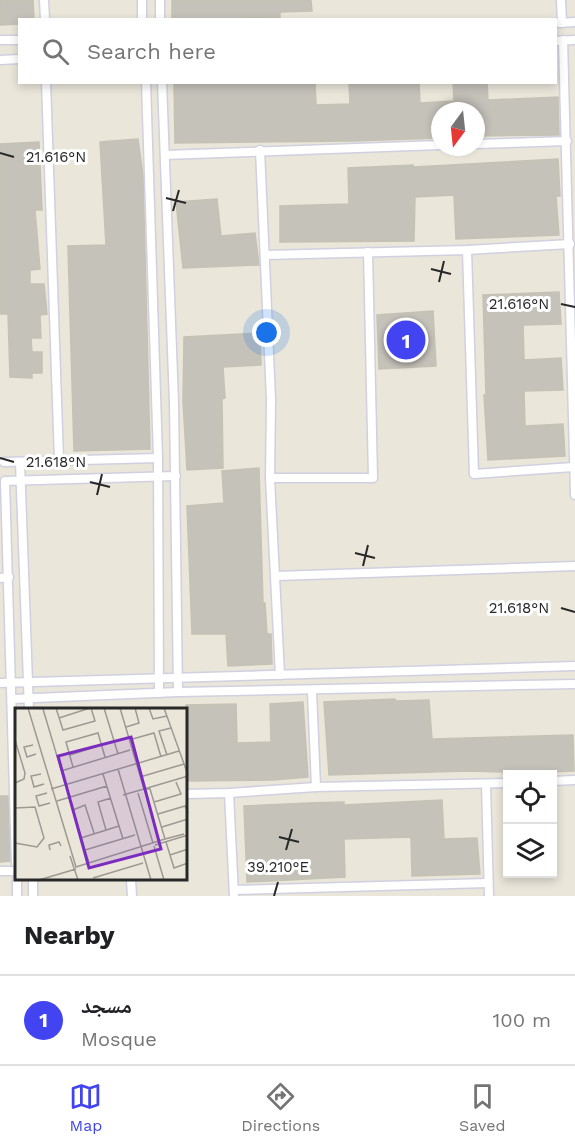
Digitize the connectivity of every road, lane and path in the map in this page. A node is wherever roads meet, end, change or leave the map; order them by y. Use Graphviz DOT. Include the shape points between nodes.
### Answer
graph roads {
  1 [pos="44,0"];
  2 [pos="142,0"];
  3 [pos="159,0"];
  4 [pos="561,0"];
  5 [pos="45,18"];
  6 [pos="142,18"];
  7 [pos="160,18"];
  8 [pos="575,22"];
  9 [pos="559,23"];
  10 [pos="0,40"];
  11 [pos="18,40"];
  12 [pos="559,40"];
  13 [pos="575,40"];
  14 [pos="18,59"];
  15 [pos="0,60"];
  16 [pos="46,84"];
  17 [pos="146,84"];
  18 [pos="162,84"];
  19 [pos="567,141"];
  20 [pos="485,144"];
  21 [pos="431,145"];
  22 [pos="260,150"];
  23 [pos="165,155"];
  24 [pos="570,244"];
  25 [pos="467,250"];
  26 [pos="368,252"];
  27 [pos="265,255"];
  28 [pos="158,458"];
  29 [pos="59,460"];
  30 [pos="20,462"];
  31 [pos="2,463"];
  32 [pos="573,467"];
  33 [pos="176,476"];
  34 [pos="158,478"];
  35 [pos="270,478"];
  36 [pos="2,481"];
  37 [pos="20,481"];
  38 [pos="575,495"];
  39 [pos="575,566"];
  40 [pos="276,576"];
  41 [pos="5,578"];
  42 [pos="575,666"];
  43 [pos="280,675"];
  44 [pos="178,677"];
  45 [pos="159,679"];
  46 [pos="0,683"];
  47 [pos="11,683"];
  48 [pos="28,683"];
  49 [pos="575,684"];
  50 [pos="312,690"];
  51 [pos="178,692"];
  52 [pos="159,693"];
  53 [pos="12,699"];
  54 [pos="28,699"];
  55 [pos="29,708"];
  56 [pos="575,780"];
  57 [pos="557,781"];
  58 [pos="503,783"];
  59 [pos="486,784"];
  60 [pos="316,787"];
  61 [pos="229,793"];
  62 [pos="188,794"];
  63 [pos="15,822"];
  64 [pos="131,881"];
  65 [pos="488,883"];
  66 [pos="234,893"];
  67 [pos="132,896"];
  68 [pos="489,896"];
  1 -- 5 [label="street"];
  2 -- 6 [label="street"];
  3 -- 7 [label="street"];
  4 -- 9 [label="street"];
  8 -- 9 [label="street"];
  10 -- 11 [label="street"];
  12 -- 13 [label="street"];
  12 -- 19 [label="street"];
  14 -- 15 [label="street"];
  16 -- 29 [label="street"];
  17 -- 28 [label="street"];
  18 -- 23 [label="street"];
  19 -- 20 [label="street"];
  19 -- 24 [label="street"];
  21 -- 22 [label="street"];
  22 -- 23 [label="street"];
  22 -- 27 [label="street"];
  23 -- 33 [label="street"];
  24 -- 25 [label="street"];
  24 -- 32 [label="street"];
  25 -- 26 [label="street"];
  25 -- 32 [label="street" via="474,474"];
  26 -- 27 [label="street"];
  26 -- 35 [label="street" via="373,478"];
  27 -- 35 [label="street"];
  28 -- 29 [label="street"];
  28 -- 34 [label="street"];
  29 -- 30 [label="street"];
  30 -- 31 [label="street"];
  30 -- 37 [label="street"];
  31 -- 36 [label="street"];
  32 -- 38 [label="street"];
  33 -- 34 [label="street"];
  33 -- 44 [label="street"];
  34 -- 37 [label="street"];
  34 -- 45 [label="street"];
  35 -- 40 [label="street"];
  36 -- 37 [label="street"];
  36 -- 41 [label="street"];
  37 -- 48 [label="street"];
  39 -- 40 [label="street"];
  40 -- 43 [label="street"];
  41 -- 47 [label="street"];
  42 -- 43 [label="street"];
  43 -- 44 [label="street"];
  44 -- 45 [label="street"];
  44 -- 51 [label="street"];
  45 -- 48 [label="street"];
  45 -- 52 [label="street"];
  46 -- 47 [label="street"];
  47 -- 48 [label="street"];
  47 -- 53 [label="street"];
  48 -- 54 [label="street"];
  49 -- 50 [label="street"];
  50 -- 51 [label="street"];
  50 -- 60 [label="street"];
  51 -- 52 [label="street"];
  52 -- 54 [label="street"];
  53 -- 54 [label="street"];
  53 -- 63 [label="street"];
  54 -- 55 [label="street"];
  56 -- 57 [label="street"];
  58 -- 59 [label="street"];
  59 -- 60 [label="street"];
  59 -- 65 [label="street"];
  60 -- 61 [label="street"];
  61 -- 62 [label="street"];
  61 -- 66 [label="street"];
  64 -- 67 [label="street"];
  65 -- 66 [label="street"];
  65 -- 68 [label="street"];
}
